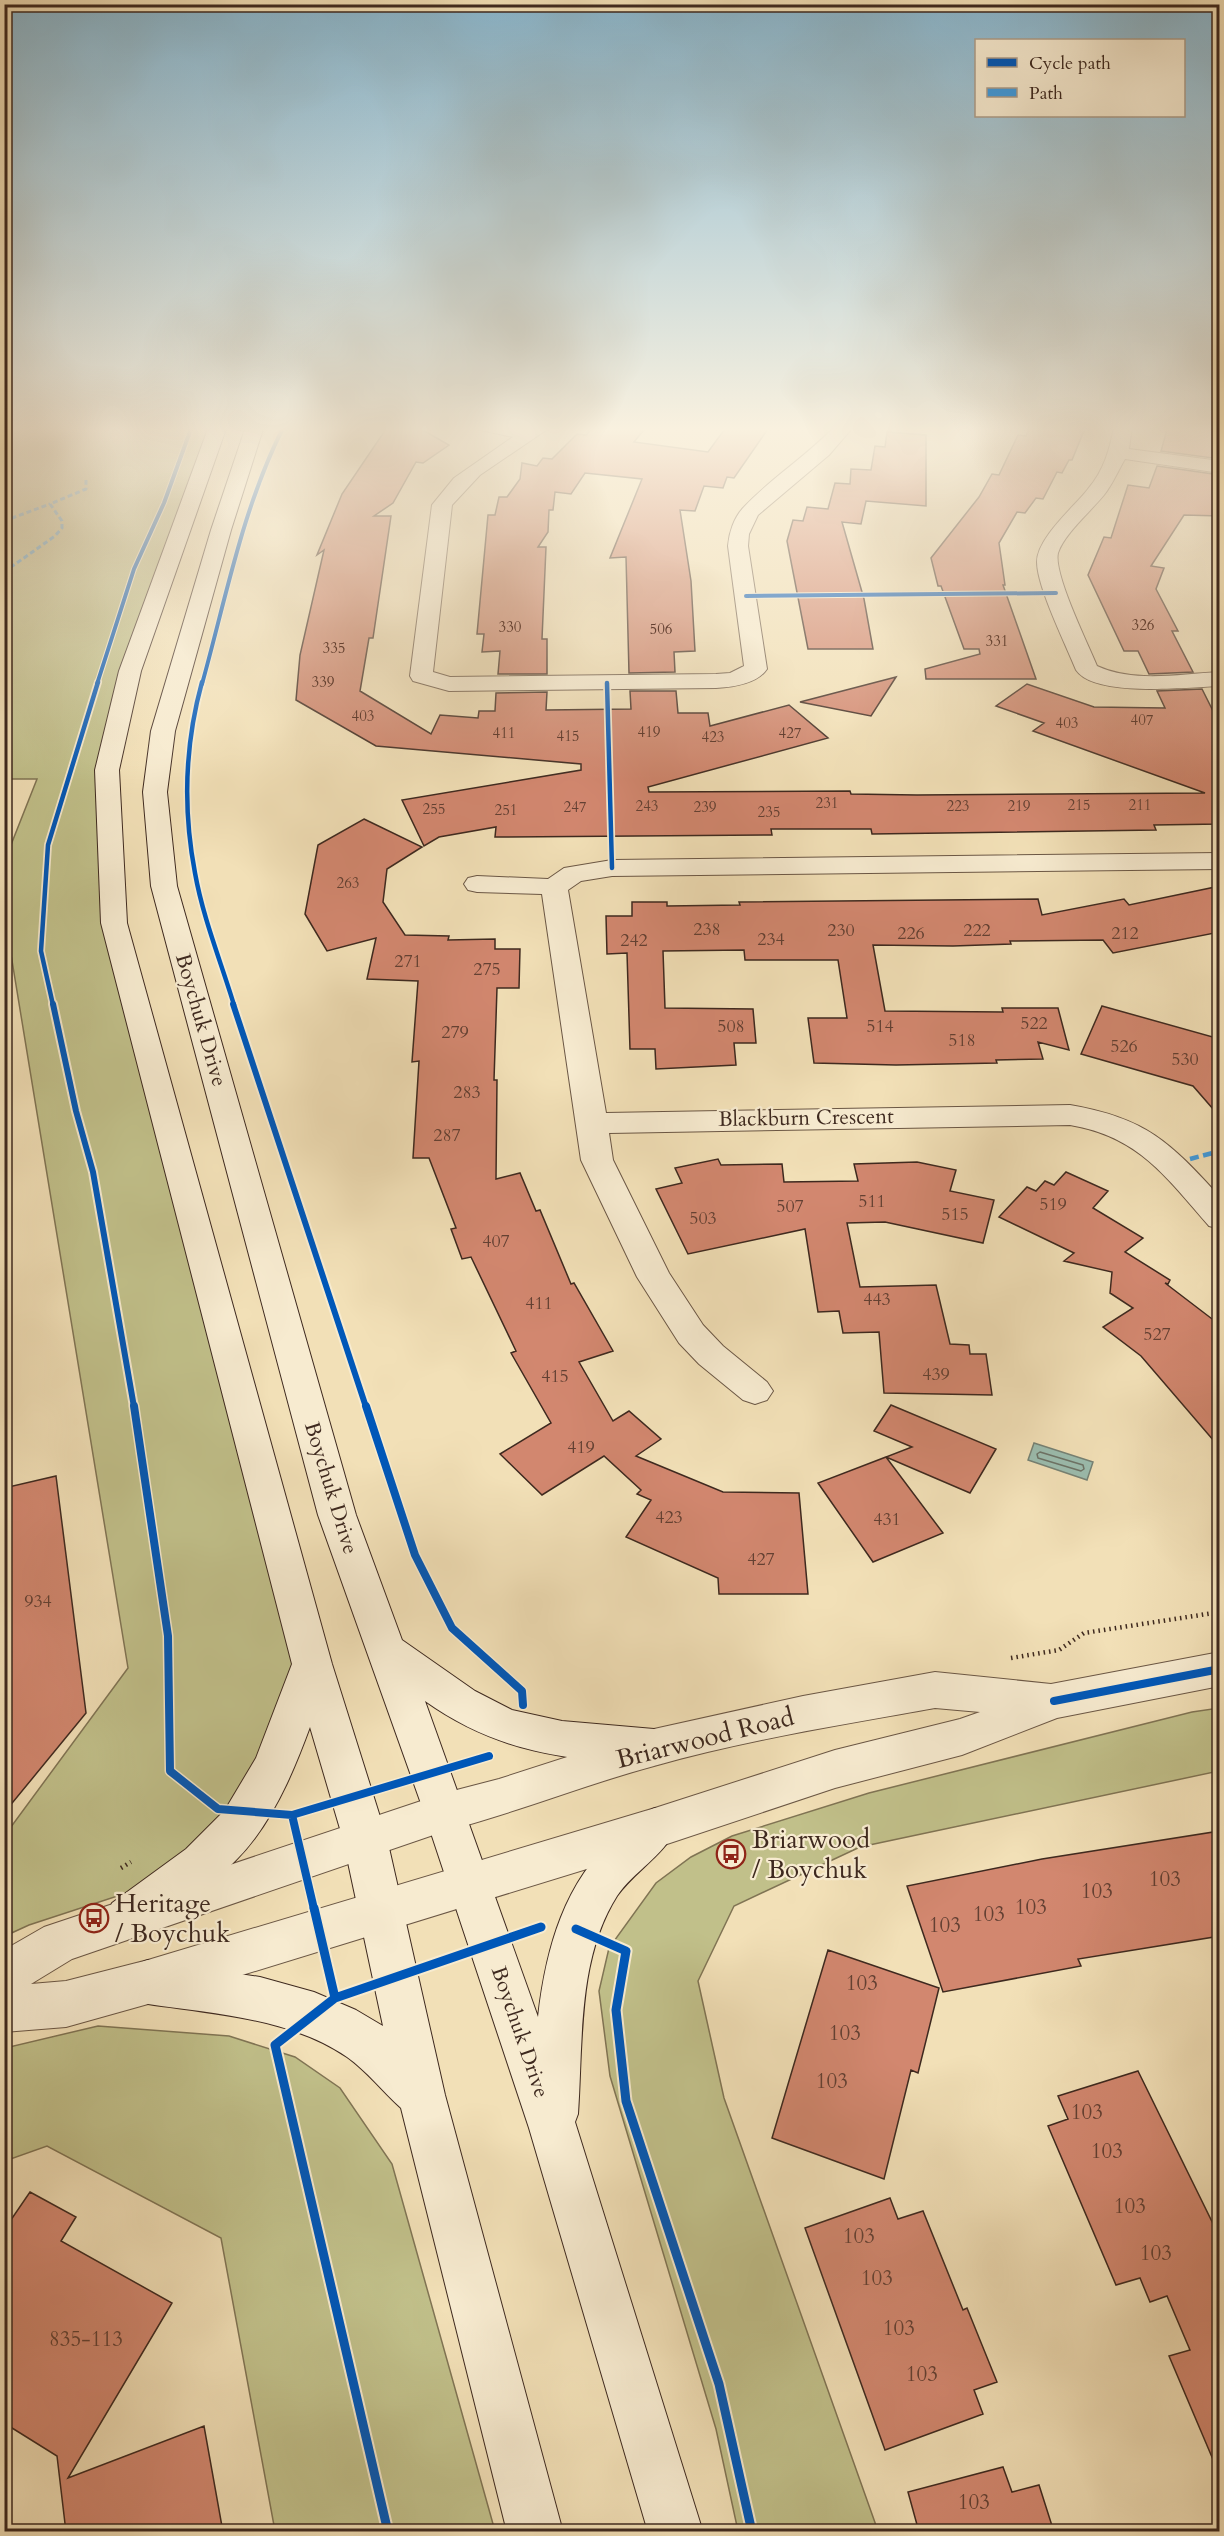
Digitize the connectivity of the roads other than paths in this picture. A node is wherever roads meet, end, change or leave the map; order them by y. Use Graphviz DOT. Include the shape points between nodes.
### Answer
graph roads {
  1 [pos="175,544"];
  2 [pos="218,544"];
  3 [pos="437,544"];
  4 [pos="738,544"];
  5 [pos="1053,544"];
  6 [pos="1220,679"];
  7 [pos="1220,861"];
  8 [pos="477,884"];
  9 [pos="554,887"];
  10 [pos="593,1123"];
  11 [pos="1220,1218"];
  12 [pos="755,1391"];
  13 [pos="384,1650"];
  14 [pos="312,1664"];
  15 [pos="1220,1669"];
  16 [pos="1054,1701"];
  17 [pos="654,1747"];
  18 [pos="445,1812"];
  19 [pos="655,1828"];
  20 [pos="365,1839"];
  21 [pos="469,1883"];
  22 [pos="381,1910"];
  23 [pos="128,1918"];
  24 [pos="4,1975"];
  25 [pos="148,1982"];
  26 [pos="4,2009"];
  27 [pos="421,2095"];
  28 [pos="553,2128"];
  29 [pos="534,2532"];
  30 [pos="676,2532"];
  1 -- 14 [label="street" via="130,671 107,770 114,923"];
  2 -- 13 [label="street, Boychuk Drive" via="164,731 156,792 164,886 337,1515"];
  3 -- 4 [label="street" via="421,676 460,684 716,681 747,676 756,669 756,662"];
  5 -- 6 [label="street" via="1047,565 1087,670 1124,681"];
  7 -- 9 [label="street" via="612,868 573,874"];
  8 -- 9 [label="street"];
  9 -- 10 [label="street"];
  10 -- 11 [label="street, Blackburn Crescent" via="1070,1115 1100,1118 1146,1139"];
  10 -- 12 [label="street" via="597,1160 654,1277 691,1334"];
  13 -- 17 [label="street" via="509,1728 583,1743"];
  13 -- 18 [label="street, Boychuk Drive"];
  14 -- 20 [label="street"];
  14 -- 23 [label="street" via="283,1747 240,1824 194,1872"];
  15 -- 16 [label="street, Briarwood Road"];
  16 -- 17 [label="street, Briarwood Road" via="935,1690"];
  16 -- 19 [label="street, Briarwood Road" via="962,1737 835,1769"];
  17 -- 18 [label="street, Briarwood Road"];
  18 -- 20 [label="street, Briarwood Road"];
  18 -- 21 [label="street, Boychuk Drive"];
  19 -- 21 [label="street, Briarwood Road"];
  19 -- 28 [label="street" via="603,1880 576,1929 565,1991"];
  20 -- 22 [label="street"];
  20 -- 23 [label="street, Briarwood Road"];
  21 -- 22 [label="street, Briarwood Road"];
  21 -- 28 [label="street, Boychuk Drive"];
  22 -- 25 [label="street, Briarwood Road"];
  22 -- 27 [label="street"];
  23 -- 24 [label="street" via="60,1942"];
  25 -- 26 [label="street, Briarwood Road" via="66,2004"];
  25 -- 27 [label="street" via="253,1998 315,2016 364,2042"];
  27 -- 29 [label="street"];
  28 -- 30 [label="street, Boychuk Drive"];
}
